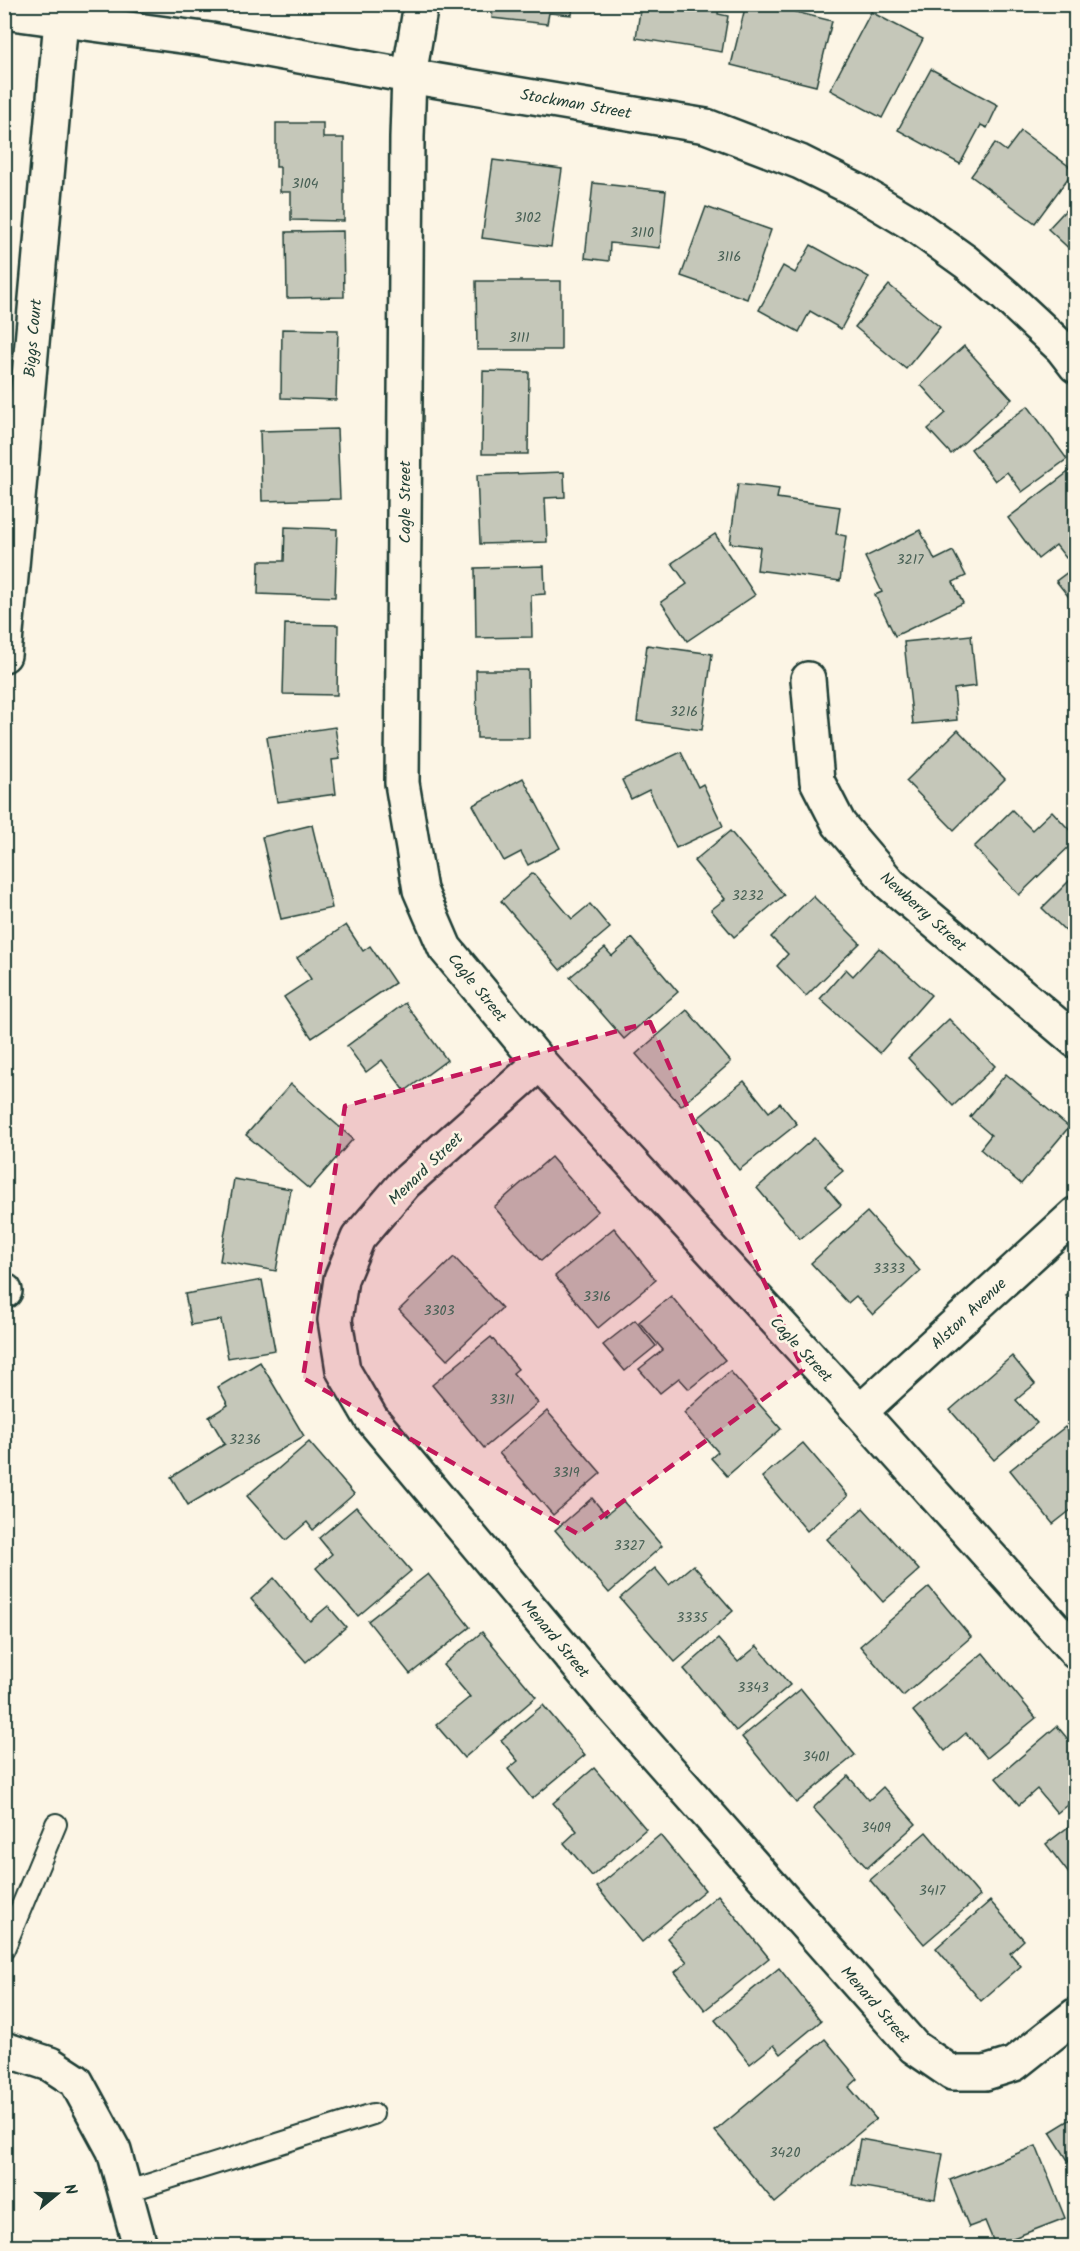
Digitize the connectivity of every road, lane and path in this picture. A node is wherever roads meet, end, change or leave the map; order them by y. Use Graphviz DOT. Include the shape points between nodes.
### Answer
graph roads {
  1 [pos="421,4"];
  2 [pos="4,12"];
  3 [pos="61,20"];
  4 [pos="409,76"];
  5 [pos="1076,366"];
  6 [pos="4,655"];
  7 [pos="808,679"];
  8 [pos="1076,1041"];
  9 [pos="540,1063"];
  10 [pos="1076,1214"];
  11 [pos="860,1412"];
  12 [pos="1076,1652"];
  13 [pos="56,1824"];
  14 [pos="4,1949"];
  15 [pos="1076,2015"];
  16 [pos="4,2049"];
  17 [pos="373,2114"];
  18 [pos="125,2192"];
  19 [pos="140,2247"];
  1 -- 4 [label="street, Cagle Street"];
  2 -- 3 [label="street, Stockman Street"];
  3 -- 4 [label="street, Stockman Street" via="211,40"];
  3 -- 6 [label="street, Biggs Court"];
  4 -- 5 [label="street, Stockman Street" via="706,126 800,162 867,196 966,262 1015,303"];
  4 -- 9 [label="street, Cagle Street" via="402,783 420,890 445,948"];
  7 -- 8 [label="street, Newberry Street" via="817,781 839,824 890,884"];
  9 -- 11 [label="street, Cagle Street"];
  9 -- 15 [label="street, Menard Street" via="405,1184 358,1238 341,1279 335,1320 343,1370 370,1418 607,1700 914,2047 952,2073 985,2073 1014,2064"];
  10 -- 11 [label="street, Alston Avenue"];
  11 -- 12 [label="street, Cagle Street"];
  13 -- 14 [label="lane"];
  16 -- 18 [label="street" via="50,2064 76,2081 114,2151"];
  17 -- 18 [label="lane"];
  18 -- 19 [label="street"];
}
